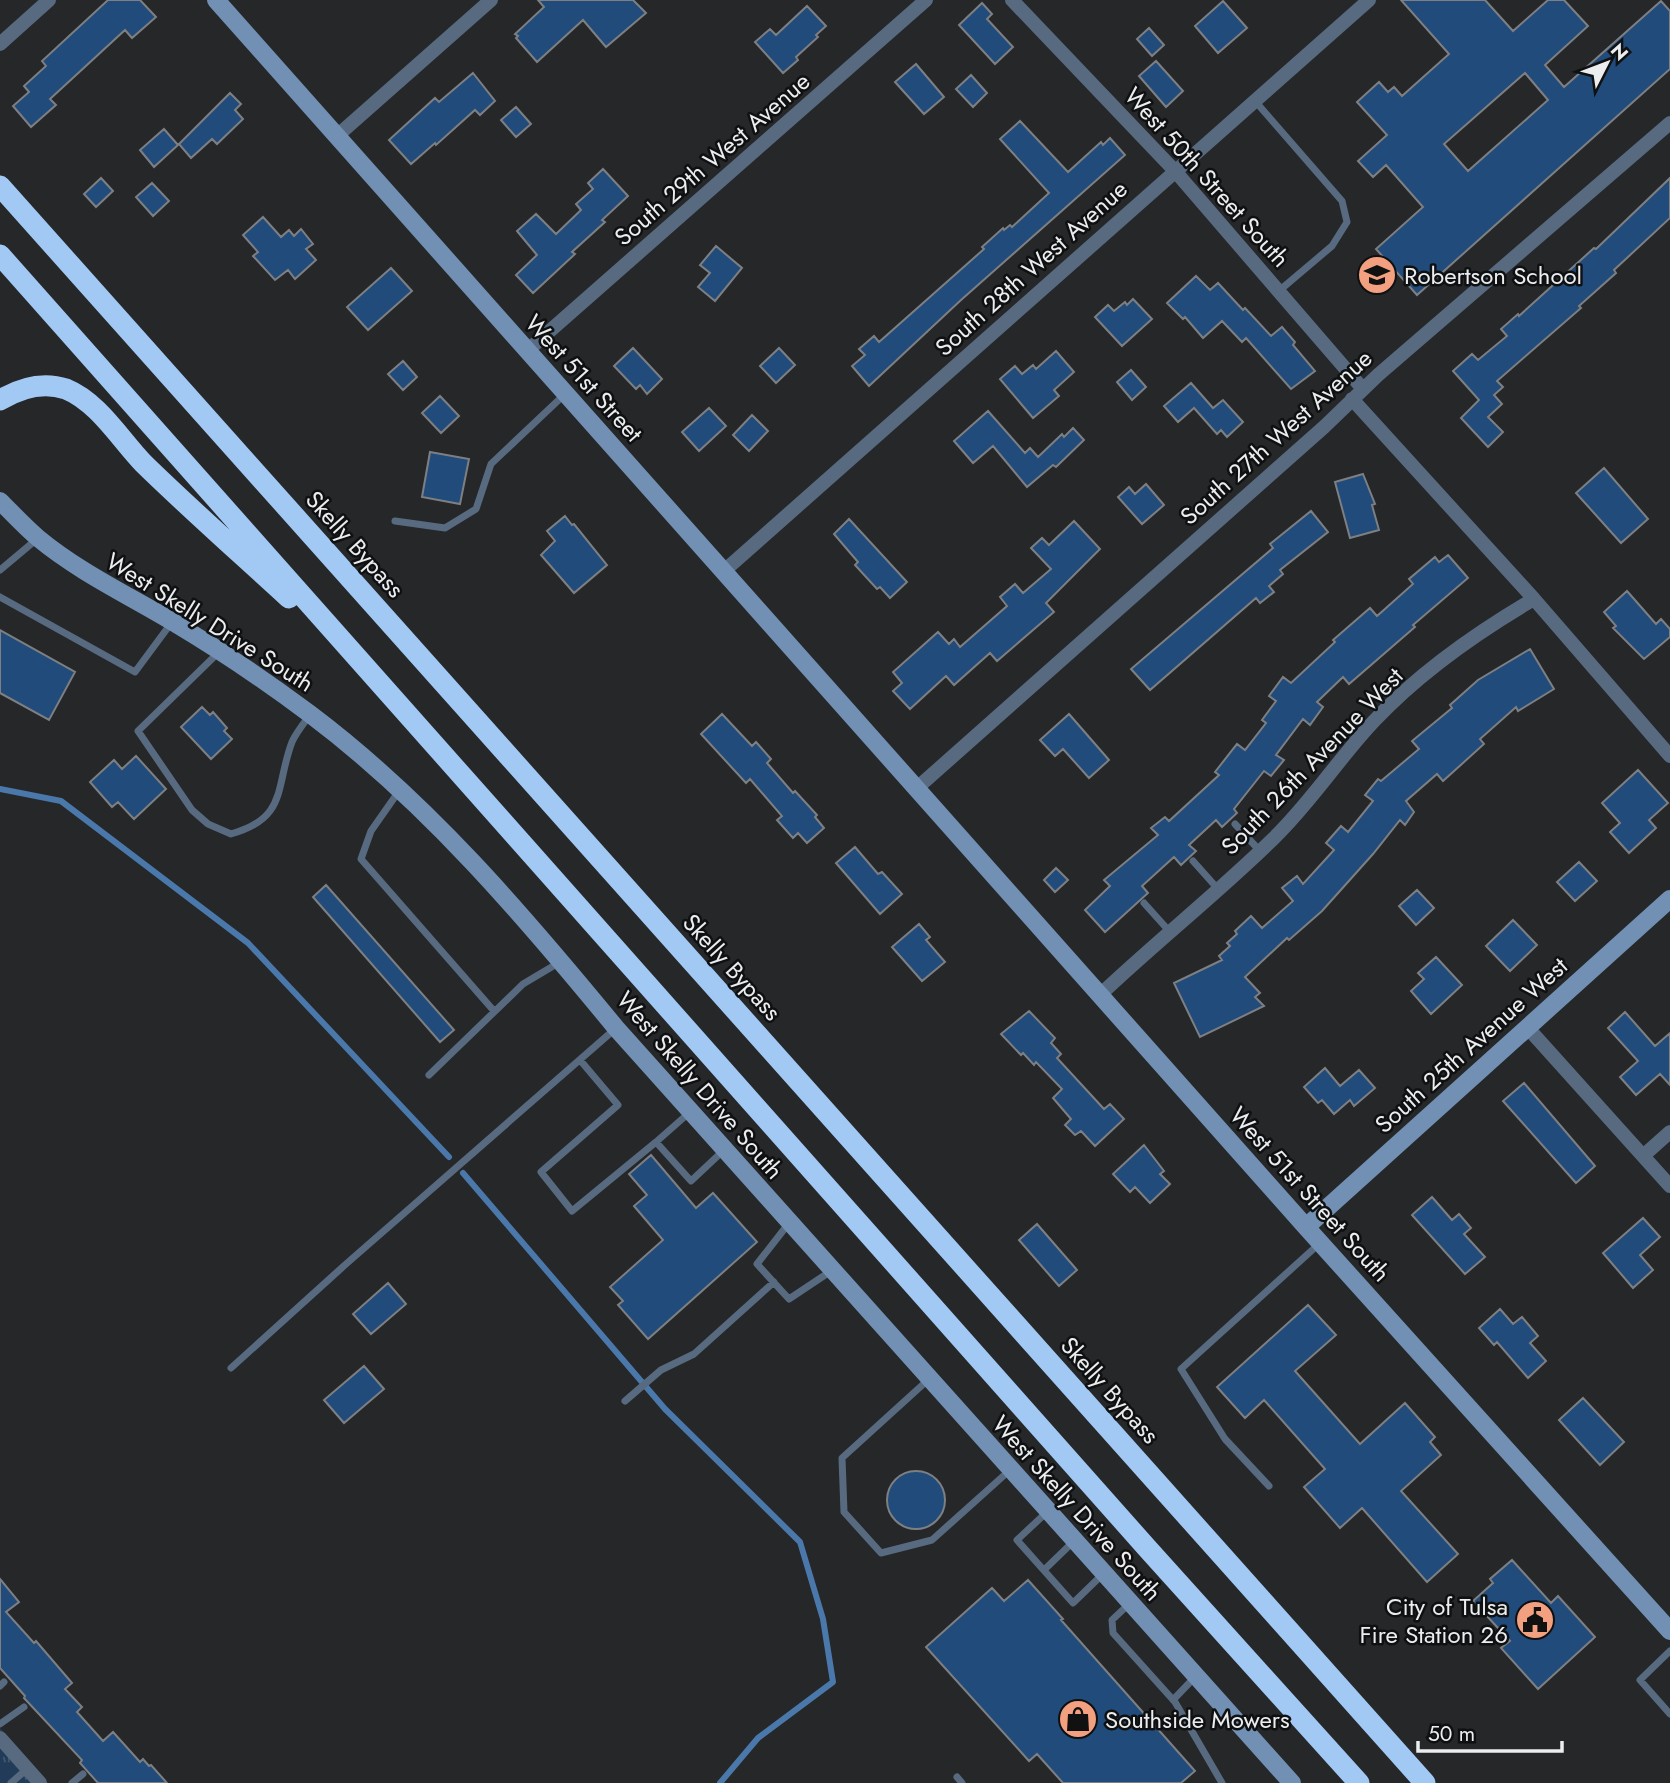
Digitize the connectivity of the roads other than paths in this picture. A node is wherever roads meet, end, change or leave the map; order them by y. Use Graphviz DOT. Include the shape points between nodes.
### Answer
graph roads {
  1 [pos="49,0"];
  2 [pos="216,0"];
  3 [pos="491,0"];
  4 [pos="926,0"];
  5 [pos="1012,0"];
  6 [pos="1369,0"];
  7 [pos="0,44"];
  8 [pos="1255,101"];
  9 [pos="1670,123"];
  10 [pos="337,136"];
  11 [pos="1175,172"];
  12 [pos="0,186"];
  13 [pos="0,255"];
  14 [pos="1280,290"];
  15 [pos="527,351"];
  16 [pos="565,394"];
  17 [pos="1358,394"];
  18 [pos="0,400"];
  19 [pos="0,501"];
  20 [pos="395,521"];
  21 [pos="38,538"];
  22 [pos="0,570"];
  23 [pos="724,571"];
  24 [pos="0,597"];
  25 [pos="1534,599"];
  26 [pos="173,621"];
  27 [pos="220,651"];
  28 [pos="386,689"];
  29 [pos="310,714"];
  30 [pos="1670,755"];
  31 [pos="917,788"];
  32 [pos="399,790"];
  33 [pos="1235,824"];
  34 [pos="1260,851"];
  35 [pos="1193,861"];
  36 [pos="1218,889"];
  37 [pos="1670,899"];
  38 [pos="1144,903"];
  39 [pos="1170,932"];
  40 [pos="561,962"];
  41 [pos="1101,994"];
  42 [pos="494,1011"];
  43 [pos="1527,1027"];
  44 [pos="616,1028"];
  45 [pos="580,1060"];
  46 [pos="429,1075"];
  47 [pos="690,1111"];
  48 [pos="1670,1132"];
  49 [pos="656,1142"];
  50 [pos="724,1150"];
  51 [pos="1643,1156"];
  52 [pos="1670,1186"];
  53 [pos="789,1223"];
  54 [pos="1306,1227"];
  55 [pos="1320,1243"];
  56 [pos="831,1270"];
  57 [pos="774,1282"];
  58 [pos="231,1368"];
  59 [pos="929,1379"];
  60 [pos="625,1401"];
  61 [pos="1010,1470"];
  62 [pos="1269,1486"];
  63 [pos="1047,1512"];
  64 [pos="1074,1542"];
  65 [pos="1044,1570"];
  66 [pos="1103,1574"];
  67 [pos="1129,1604"];
  68 [pos="1670,1631"];
  69 [pos="1670,1651"];
  70 [pos="1195,1677"];
  71 [pos="1173,1700"];
  72 [pos="23,1707"];
  73 [pos="1670,1713"];
  74 [pos="0,1724"];
  75 [pos="0,1738"];
  76 [pos="27,1768"];
  77 [pos="83,1774"];
  78 [pos="11,1783"];
  79 [pos="40,1783"];
  80 [pos="72,1783"];
  81 [pos="1222,1783"];
  82 [pos="1292,1783"];
  83 [pos="1359,1783"];
  84 [pos="1425,1783"];
  1 -- 7 [label="street"];
  2 -- 10 [label="street, West 51st Street"];
  3 -- 10 [label="street"];
  4 -- 15 [label="street, South 29th West Avenue"];
  5 -- 11 [label="street, West 50th Street South"];
  6 -- 8 [label="street, South 28th West Avenue"];
  8 -- 11 [label="street, South 28th West Avenue"];
  8 -- 14 [label="lane" via="1342,201 1347,222 1332,246"];
  9 -- 17 [label="street, South 27th West Avenue"];
  10 -- 15 [label="street, West 51st Street"];
  11 -- 14 [label="street, West 50th Street South"];
  11 -- 23 [label="street, South 28th West Avenue"];
  12 -- 84 [label="highway, Skelly Bypass"];
  13 -- 28 [label="highway"];
  14 -- 17 [label="street, West 50th Street South"];
  15 -- 16 [label="street, West 51st Street"];
  16 -- 20 [label="lane" via="491,464 476,509 445,528"];
  16 -- 23 [label="street, West 51st Street"];
  17 -- 25 [label="street, West 50th Street South"];
  17 -- 31 [label="street, South 27th West Avenue"];
  18 -- 28 [label="highway" via="14,391 49,385 91,405 144,463"];
  19 -- 21 [label="street, West Skelly Drive South"];
  21 -- 22 [label="lane"];
  21 -- 26 [label="street, West Skelly Drive South" via="84,571"];
  23 -- 31 [label="street, West 51st Street"];
  24 -- 26 [label="lane" via="135,673"];
  25 -- 30 [label="street, West 50th Street South"];
  25 -- 34 [label="street, South 26th Avenue West" via="1460,646 1373,721 1308,803"];
  26 -- 27 [label="street, West Skelly Drive South"];
  27 -- 29 [label="street, West Skelly Drive South"];
  27 -- 29 [label="lane" via="138,731 192,810 208,824 231,834 258,824 275,802 293,741"];
  28 -- 83 [label="highway"];
  29 -- 32 [label="street, West Skelly Drive South"];
  31 -- 41 [label="street, West 51st Street South"];
  32 -- 40 [label="street, West Skelly Drive South" via="474,864"];
  32 -- 42 [label="lane" via="371,831 361,859"];
  33 -- 34 [label="lane"];
  34 -- 36 [label="street, South 26th Avenue West"];
  35 -- 36 [label="lane"];
  36 -- 39 [label="street, South 26th Avenue West"];
  37 -- 43 [label="street, South 25th Avenue West"];
  38 -- 39 [label="lane"];
  39 -- 41 [label="street, South 26th Avenue West"];
  40 -- 42 [label="lane" via="523,984"];
  40 -- 44 [label="street, West Skelly Drive South"];
  41 -- 54 [label="street, West 51st Street South"];
  42 -- 46 [label="lane"];
  43 -- 51 [label="street"];
  43 -- 54 [label="street, South 25th Avenue West"];
  44 -- 45 [label="lane"];
  44 -- 47 [label="street, West Skelly Drive South"];
  45 -- 49 [label="lane" via="618,1105 541,1172 572,1211"];
  45 -- 58 [label="lane"];
  47 -- 49 [label="lane"];
  47 -- 50 [label="street, West Skelly Drive South"];
  48 -- 51 [label="street"];
  49 -- 50 [label="lane" via="691,1181"];
  50 -- 53 [label="street, West Skelly Drive South"];
  51 -- 52 [label="street"];
  53 -- 56 [label="street, West Skelly Drive South"];
  53 -- 57 [label="lane" via="757,1264"];
  54 -- 55 [label="street, West 51st Street South"];
  55 -- 62 [label="lane" via="1181,1370 1225,1438"];
  55 -- 68 [label="street, West 51st Street South"];
  56 -- 57 [label="lane" via="789,1299"];
  56 -- 59 [label="street, West Skelly Drive South"];
  57 -- 60 [label="lane" via="694,1354 661,1370"];
  59 -- 61 [label="street, West Skelly Drive South"];
  59 -- 61 [label="lane" via="842,1458 844,1512 881,1553 932,1540"];
  61 -- 63 [label="street, West Skelly Drive South"];
  63 -- 64 [label="street, West Skelly Drive South"];
  63 -- 65 [label="lane" via="1017,1540"];
  64 -- 65 [label="lane"];
  64 -- 66 [label="street, West Skelly Drive South"];
  65 -- 66 [label="lane" via="1073,1603"];
  66 -- 67 [label="street, West Skelly Drive South"];
  67 -- 70 [label="street, West Skelly Drive South"];
  67 -- 71 [label="lane" via="1112,1620 1112,1633"];
  69 -- 73 [label="lane" via="1640,1680"];
  70 -- 71 [label="lane"];
  70 -- 82 [label="street, West Skelly Drive South"];
  71 -- 81 [label="lane"];
  72 -- 74 [label="lane"];
  75 -- 76 [label="street"];
  76 -- 78 [label="lane"];
  76 -- 79 [label="street"];
  77 -- 80 [label="lane"];
}
